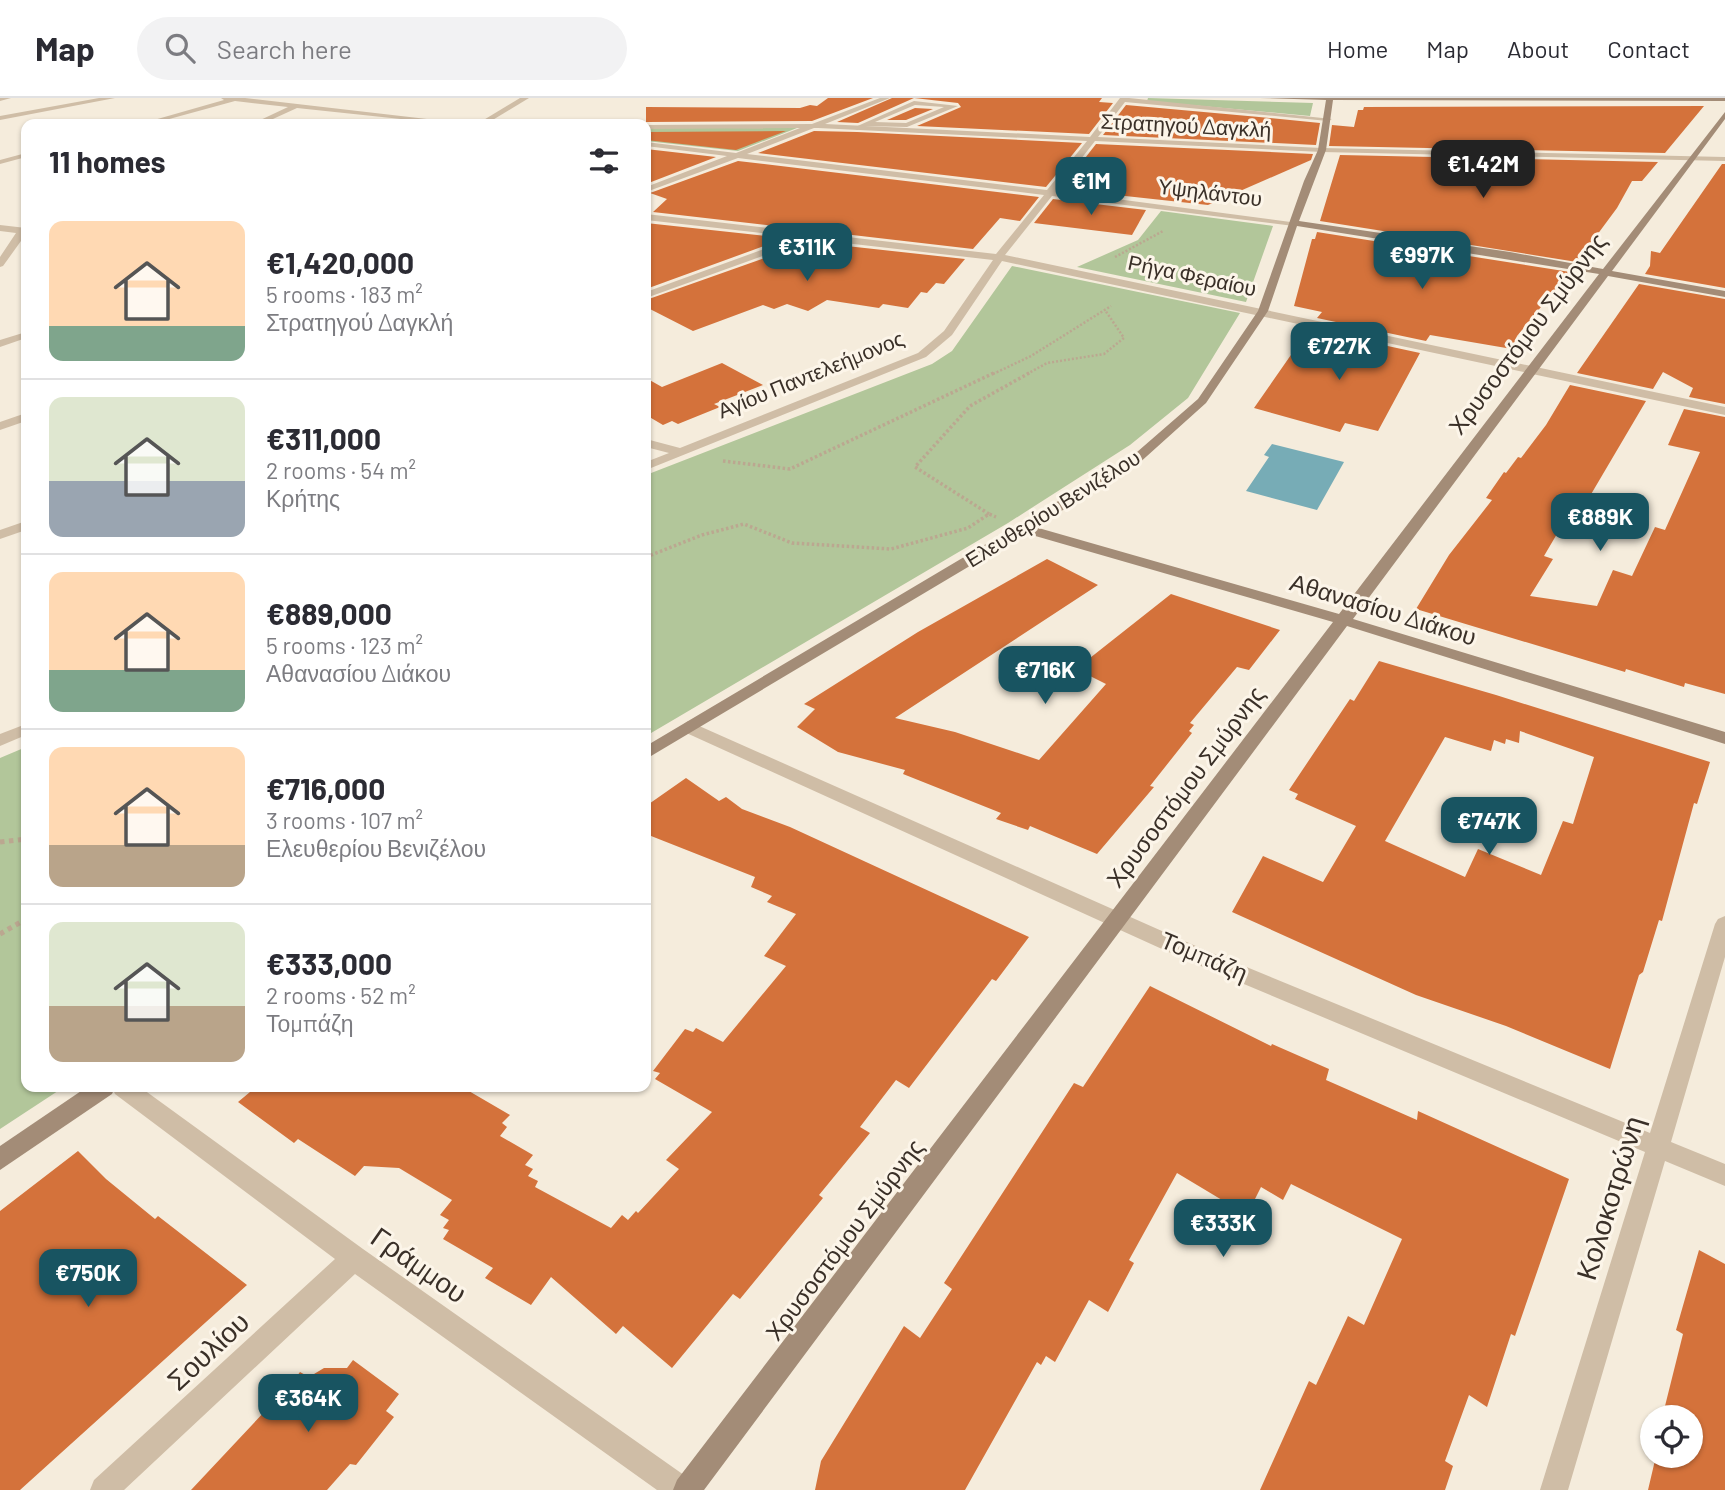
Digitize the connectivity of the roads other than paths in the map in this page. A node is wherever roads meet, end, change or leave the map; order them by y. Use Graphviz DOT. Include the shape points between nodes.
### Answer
graph roads {
  1 [pos="7,98"];
  2 [pos="111,98"];
  3 [pos="225,98"];
  4 [pos="525,98"];
  5 [pos="886,98"];
  6 [pos="1264,98"];
  7 [pos="0,99"];
  8 [pos="237,99"];
  9 [pos="1124,99"];
  10 [pos="1330,99"];
  11 [pos="1428,99"];
  12 [pos="1725,99"];
  13 [pos="294,107"];
  14 [pos="1725,114"];
  15 [pos="0,118"];
  16 [pos="1328,118"];
  17 [pos="163,119"];
  18 [pos="267,119"];
  19 [pos="415,119"];
  20 [pos="489,119"];
  21 [pos="818,126"];
  22 [pos="861,126"];
  23 [pos="651,127"];
  24 [pos="1093,140"];
  25 [pos="651,146"];
  26 [pos="1322,150"];
  27 [pos="739,155"];
  28 [pos="21,156"];
  29 [pos="1690,158"];
  30 [pos="1725,159"];
  31 [pos="0,162"];
  32 [pos="651,188"];
  33 [pos="1052,192"];
  34 [pos="651,218"];
  35 [pos="1294,223"];
  36 [pos="0,228"];
  37 [pos="21,230"];
  38 [pos="21,231"];
  39 [pos="21,235"];
  40 [pos="809,236"];
  41 [pos="0,239"];
  42 [pos="1000,256"];
  43 [pos="1,260"];
  44 [pos="1607,273"];
  45 [pos="651,293"];
  46 [pos="1725,294"];
  47 [pos="1263,311"];
  48 [pos="1532,369"];
  49 [pos="1725,411"];
  50 [pos="21,418"];
  51 [pos="0,426"];
  52 [pos="651,444"];
  53 [pos="681,452"];
  54 [pos="651,464"];
  55 [pos="21,527"];
  56 [pos="1026,529"];
  57 [pos="0,535"];
  58 [pos="1342,620"];
  59 [pos="688,727"];
  60 [pos="21,731"];
  61 [pos="1725,738"];
  62 [pos="0,740"];
  63 [pos="651,750"];
  64 [pos="1117,919"];
  65 [pos="1725,924"];
  66 [pos="97,1092"];
  67 [pos="130,1092"];
  68 [pos="1657,1145"];
  69 [pos="0,1159"];
  70 [pos="1725,1175"];
  71 [pos="354,1258"];
  72 [pos="104,1490"];
  73 [pos="681,1490"];
  74 [pos="687,1490"];
  75 [pos="1554,1490"];
  1 -- 7 [label="street"];
  2 -- 15 [label="street"];
  3 -- 8 [label="street"];
  4 -- 20 [label="street"];
  5 -- 21 [label="street"];
  6 -- 10 [label="street"];
  8 -- 13 [label="street"];
  8 -- 17 [label="street"];
  9 -- 16 [label="street"];
  9 -- 24 [label="street, Αγίου Παντελεήμονος"];
  10 -- 11 [label="street"];
  10 -- 16 [label="street, Ελευθερίου Βενιζέλου"];
  11 -- 12 [label="street"];
  13 -- 18 [label="street"];
  13 -- 19 [label="street"];
  14 -- 29 [label="street, Χρυσοστόμου Σμύρνης"];
  16 -- 26 [label="street, Ελευθερίου Βενιζέλου"];
  21 -- 22 [label="street, Στρατηγού Δαγκλή"];
  21 -- 23 [label="street, Στρατηγού Δαγκλή"];
  21 -- 27 [label="street"];
  22 -- 22 [label="street" via="906,125 954,106 914,103"];
  22 -- 24 [label="street, Στρατηγού Δαγκλή"];
  24 -- 26 [label="street, Στρατηγού Δαγκλή"];
  24 -- 33 [label="street, Αγίου Παντελεήμονος"];
  25 -- 27 [label="street, Υψηλάντου"];
  26 -- 29 [label="street, Στρατηγού Δαγκλή"];
  26 -- 35 [label="street, Ελευθερίου Βενιζέλου"];
  27 -- 32 [label="street"];
  27 -- 33 [label="street, Υψηλάντου"];
  28 -- 31 [label="street"];
  29 -- 30 [label="street, Στρατηγού Δαγκλή"];
  29 -- 44 [label="street, Χρυσοστόμου Σμύρνης"];
  33 -- 35 [label="street, Υψηλάντου"];
  33 -- 42 [label="street, Αγίου Παντελεήμονος"];
  34 -- 40 [label="street, Ρήγα Φεραίου"];
  35 -- 44 [label="street, Υψηλάντου"];
  35 -- 47 [label="street, Ελευθερίου Βενιζέλου"];
  36 -- 37 [label="street"];
  38 -- 41 [label="street"];
  39 -- 43 [label="street"];
  40 -- 42 [label="street, Ρήγα Φεραίου"];
  40 -- 45 [label="street"];
  42 -- 47 [label="street, Ρήγα Φεραίου"];
  42 -- 53 [label="street, Αγίου Παντελεήμονος" via="948,333 922,355"];
  44 -- 46 [label="street, Υψηλάντου"];
  44 -- 48 [label="street, Χρυσοστόμου Σμύρνης"];
  47 -- 48 [label="street, Ρήγα Φεραίου"];
  47 -- 56 [label="street, Ελευθερίου Βενιζέλου" via="1189,415 1133,462"];
  48 -- 49 [label="street, Ρήγα Φεραίου"];
  48 -- 58 [label="street, Χρυσοστόμου Σμύρνης"];
  50 -- 51 [label="street"];
  52 -- 53 [label="street"];
  53 -- 54 [label="street, Αγίου Παντελεήμονος"];
  55 -- 57 [label="street"];
  56 -- 58 [label="street, Αθανασίου Διάκου"];
  56 -- 59 [label="street, Ελευθερίου Βενιζέλου"];
  58 -- 61 [label="street, Αθανασίου Διάκου"];
  58 -- 64 [label="street, Χρυσοστόμου Σμύρνης"];
  59 -- 63 [label="street, Ελευθερίου Βενιζέλου"];
  59 -- 64 [label="street, Τομπάζη"];
  60 -- 62 [label="street"];
  64 -- 68 [label="street, Τομπάζη"];
  64 -- 74 [label="street, Χρυσοστόμου Σμύρνης"];
  65 -- 68 [label="street, Κολοκοτρώνη"];
  66 -- 69 [label="street"];
  67 -- 71 [label="street, Γράμμου"];
  68 -- 70 [label="street, Τομπάζη"];
  68 -- 75 [label="street, Κολοκοτρώνη"];
  71 -- 72 [label="street, Σουλίου"];
  71 -- 73 [label="street, Γράμμου"];
}
